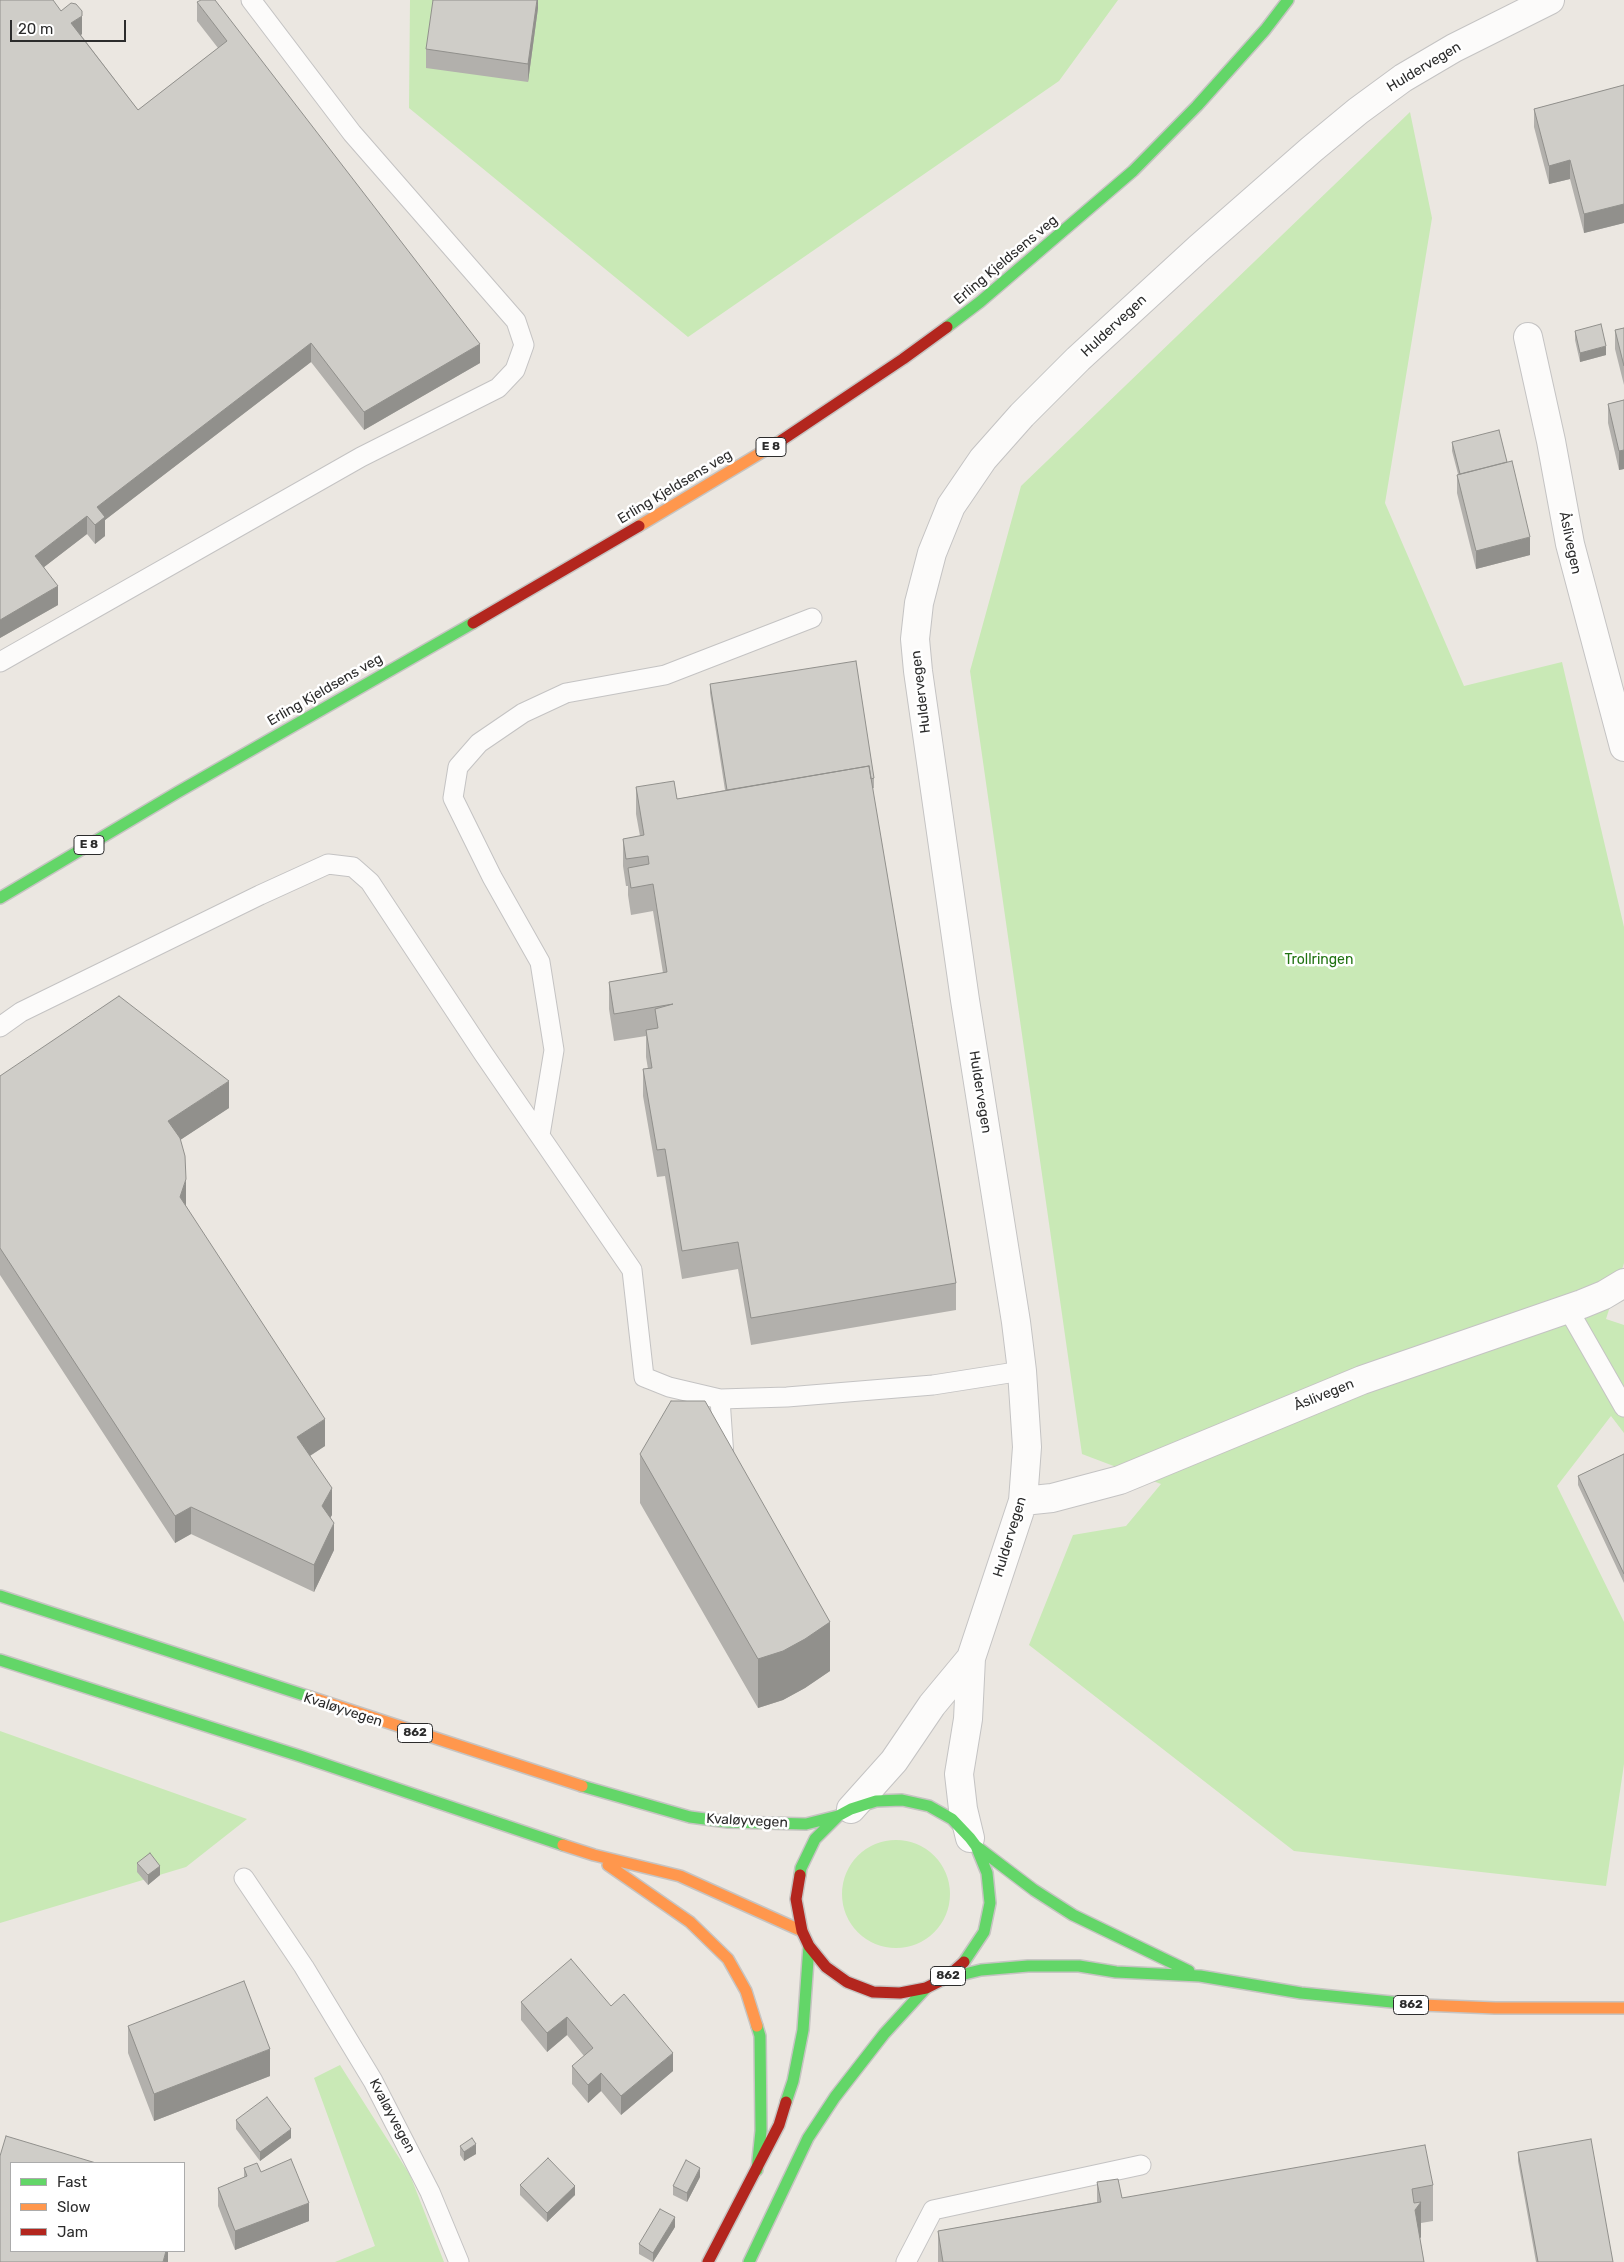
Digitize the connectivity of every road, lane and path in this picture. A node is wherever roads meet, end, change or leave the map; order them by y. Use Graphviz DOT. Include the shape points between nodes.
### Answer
graph roads {
  1 [pos="251,0"];
  2 [pos="1288,0"];
  3 [pos="1550,0"];
  4 [pos="1528,337"];
  5 [pos="812,618"];
  6 [pos="0,662"];
  7 [pos="1624,747"];
  8 [pos="0,898"];
  9 [pos="0,1027"];
  10 [pos="540,1135"];
  11 [pos="1624,1283"];
  12 [pos="1568,1309"];
  13 [pos="1022,1371"];
  14 [pos="720,1399"];
  15 [pos="1624,1407"];
  16 [pos="724,1459"];
  17 [pos="1023,1501"];
  18 [pos="0,1596"];
  19 [pos="971,1658"];
  20 [pos="0,1660"];
  21 [pos="844,1813"];
  22 [pos="973,1842"];
  23 [pos="594,1855"];
  24 [pos="244,1878"];
  25 [pos="802,1931"];
  26 [pos="809,1946"];
  27 [pos="1200,1976"];
  28 [pos="946,1978"];
  29 [pos="926,1988"];
  30 [pos="1624,2008"];
  31 [pos="1140,2164"];
  32 [pos="757,2170"];
  33 [pos="459,2262"];
  34 [pos="708,2262"];
  35 [pos="748,2262"];
  36 [pos="906,2262"];
  1 -- 6 [label="lane" via="352,134 516,321 524,345 515,370 498,388 361,457"];
  2 -- 8 [label="main road, Erling Kjeldsens veg / E 8" via="1197,106 1133,171 980,302 903,359 780,442"];
  3 -- 13 [label="street, Huldervegen" via="1402,78 1312,149 1199,248 1078,359 983,459 951,506 932,553 919,603 918,671"];
  4 -- 7 [label="street, Åslivegen" via="1570,544"];
  5 -- 10 [label="lane" via="665,675 566,693 523,713 479,743 458,767 453,798 492,877 540,962 554,1050"];
  9 -- 10 [label="lane" via="21,1012 328,864 352,868 370,882"];
  10 -- 14 [label="lane" via="632,1270 644,1377 669,1387"];
  11 -- 12 [label="street, Åslivegen"];
  12 -- 15 [label="lane"];
  12 -- 17 [label="street, Åslivegen" via="1362,1380 1120,1480 1052,1498"];
  13 -- 14 [label="lane" via="933,1385"];
  13 -- 17 [label="street, Huldervegen" via="1027,1446"];
  14 -- 16 [label="lane"];
  17 -- 19 [label="street, Huldervegen"];
  18 -- 21 [label="main road, Kvaløyvegen / 862" via="540,1773 690,1816 728,1822 806,1824"];
  19 -- 21 [label="street, Huldervegen" via="932,1705 894,1761"];
  19 -- 22 [label="street, Huldervegen" via="968,1719 959,1774 963,1809"];
  20 -- 23 [label="main road, 862"];
  21 -- 22 [label="main road, 862" via="876,1801 902,1800 929,1806 952,1819"];
  21 -- 25 [label="main road, 862" via="815,1839 800,1868 796,1899"];
  22 -- 27 [label="main road, 862" via="1034,1890 1073,1915"];
  22 -- 28 [label="main road, 862" via="987,1873 990,1903 984,1932 968,1958"];
  23 -- 25 [label="main road, 862" via="680,1876"];
  23 -- 32 [label="main road, 862" via="690,1922 728,1959 746,1991 760,2036 761,2132"];
  24 -- 33 [label="lane, Kvaløyvegen" via="374,2081 430,2192"];
  25 -- 26 [label="main road, 862"];
  26 -- 29 [label="main road, 862" via="826,1967 847,1982 873,1992 900,1994"];
  26 -- 32 [label="main road, 862" via="803,2030 793,2081 779,2125"];
  27 -- 28 [label="main road, 862" via="1116,1972 1079,1966 1028,1966 981,1970"];
  27 -- 30 [label="main road, 862" via="1301,1993 1405,2004"];
  28 -- 29 [label="main road, 862"];
  29 -- 35 [label="main road, 862" via="884,2034 808,2138"];
  31 -- 36 [label="lane" via="933,2210"];
  32 -- 34 [label="main road, 862"];
}
